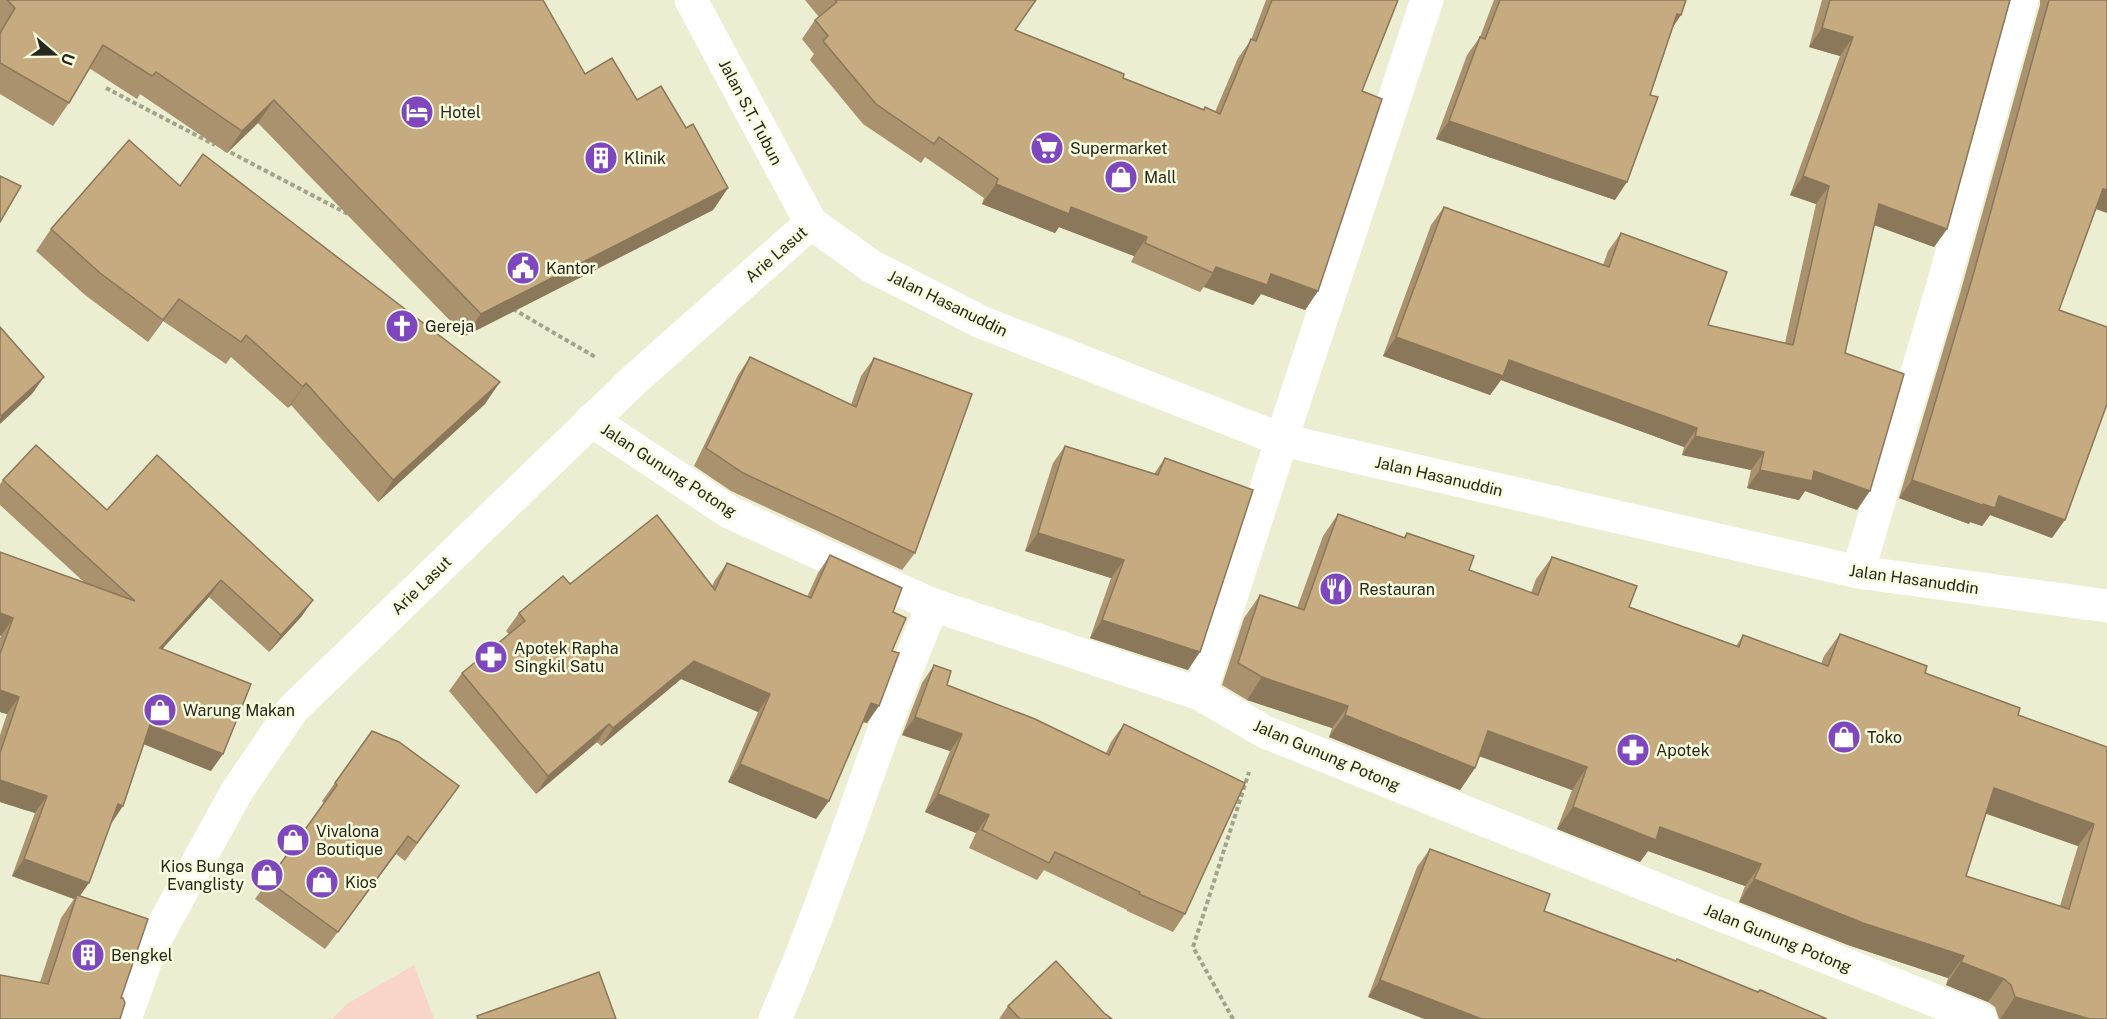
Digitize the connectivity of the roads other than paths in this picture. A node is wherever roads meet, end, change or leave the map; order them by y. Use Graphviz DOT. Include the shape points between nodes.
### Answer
graph roads {
  1 [pos="691,0"];
  2 [pos="1427,0"];
  3 [pos="2022,0"];
  4 [pos="811,223"];
  5 [pos="591,420"];
  6 [pos="1282,440"];
  7 [pos="1858,572"];
  8 [pos="933,605"];
  9 [pos="2107,606"];
  10 [pos="1200,694"];
  11 [pos="125,1019"];
  12 [pos="775,1019"];
  13 [pos="1981,1019"];
  1 -- 4 [label="main road, Jalan S.T. Tubun"];
  2 -- 6 [label="main road"];
  3 -- 7 [label="main road"];
  4 -- 5 [label="main road, Arie Lasut"];
  4 -- 6 [label="main road, Jalan Hasanuddin" via="871,266 981,322"];
  5 -- 8 [label="main road, Jalan Gunung Potong" via="729,512"];
  5 -- 11 [label="main road, Arie Lasut" via="293,709 237,791 150,949"];
  6 -- 7 [label="main road, Jalan Hasanuddin"];
  6 -- 10 [label="main road"];
  7 -- 9 [label="main road, Jalan Hasanuddin"];
  8 -- 10 [label="main road, Jalan Gunung Potong"];
  8 -- 12 [label="main road"];
  10 -- 13 [label="main road, Jalan Gunung Potong" via="1265,732"];
}
